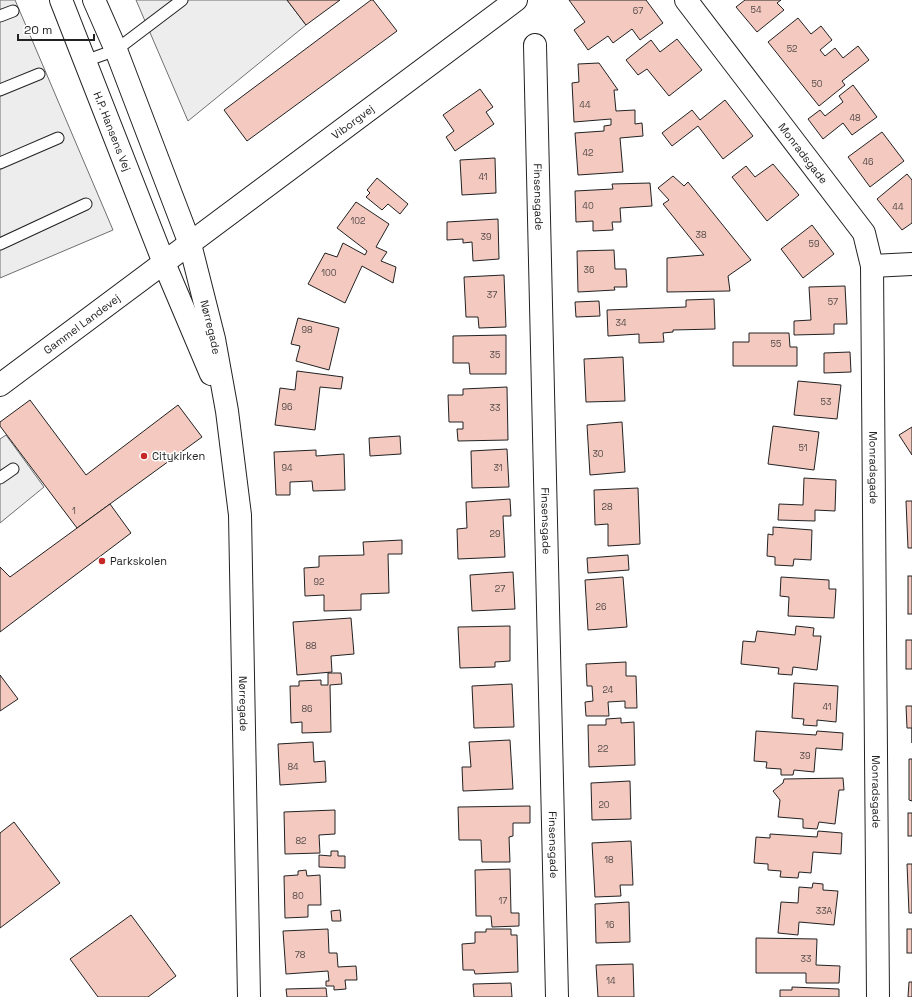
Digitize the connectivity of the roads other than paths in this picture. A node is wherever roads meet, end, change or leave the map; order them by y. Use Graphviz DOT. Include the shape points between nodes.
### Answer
graph roads {
  1 [pos="61,0"];
  2 [pos="94,0"];
  3 [pos="182,0"];
  4 [pos="516,0"];
  5 [pos="686,0"];
  6 [pos="12,11"];
  7 [pos="0,16"];
  8 [pos="535,45"];
  9 [pos="116,50"];
  10 [pos="85,61"];
  11 [pos="40,74"];
  12 [pos="0,90"];
  13 [pos="58,138"];
  14 [pos="0,163"];
  15 [pos="86,204"];
  16 [pos="0,244"];
  17 [pos="190,244"];
  18 [pos="164,263"];
  19 [pos="912,264"];
  20 [pos="872,266"];
  21 [pos="0,385"];
  22 [pos="227,411"];
  23 [pos="13,469"];
  24 [pos="0,478"];
  25 [pos="249,997"];
  26 [pos="557,997"];
  27 [pos="878,997"];
  1 -- 10 [label="street, H.P. Hansens Vej"];
  2 -- 9 [label="street"];
  3 -- 9 [label="lane"];
  4 -- 17 [label="street, Viborgvej"];
  5 -- 20 [label="street, Monradsgade" via="864,233"];
  6 -- 7 [label="lane"];
  8 -- 26 [label="street, Finsensgade"];
  9 -- 10 [label="lane"];
  9 -- 17 [label="street"];
  10 -- 18 [label="street, H.P. Hansens Vej"];
  11 -- 12 [label="lane"];
  13 -- 14 [label="lane"];
  15 -- 16 [label="lane"];
  17 -- 18 [label="street, Viborgvej"];
  17 -- 22 [label="street, Nørregade" via="214,339"];
  18 -- 21 [label="street, Gammel Landevej"];
  18 -- 22 [label="street, Nørregade"];
  19 -- 20 [label="street"];
  20 -- 27 [label="street, Monradsgade"];
  22 -- 25 [label="street, Nørregade" via="240,515"];
  23 -- 24 [label="lane"];
}
